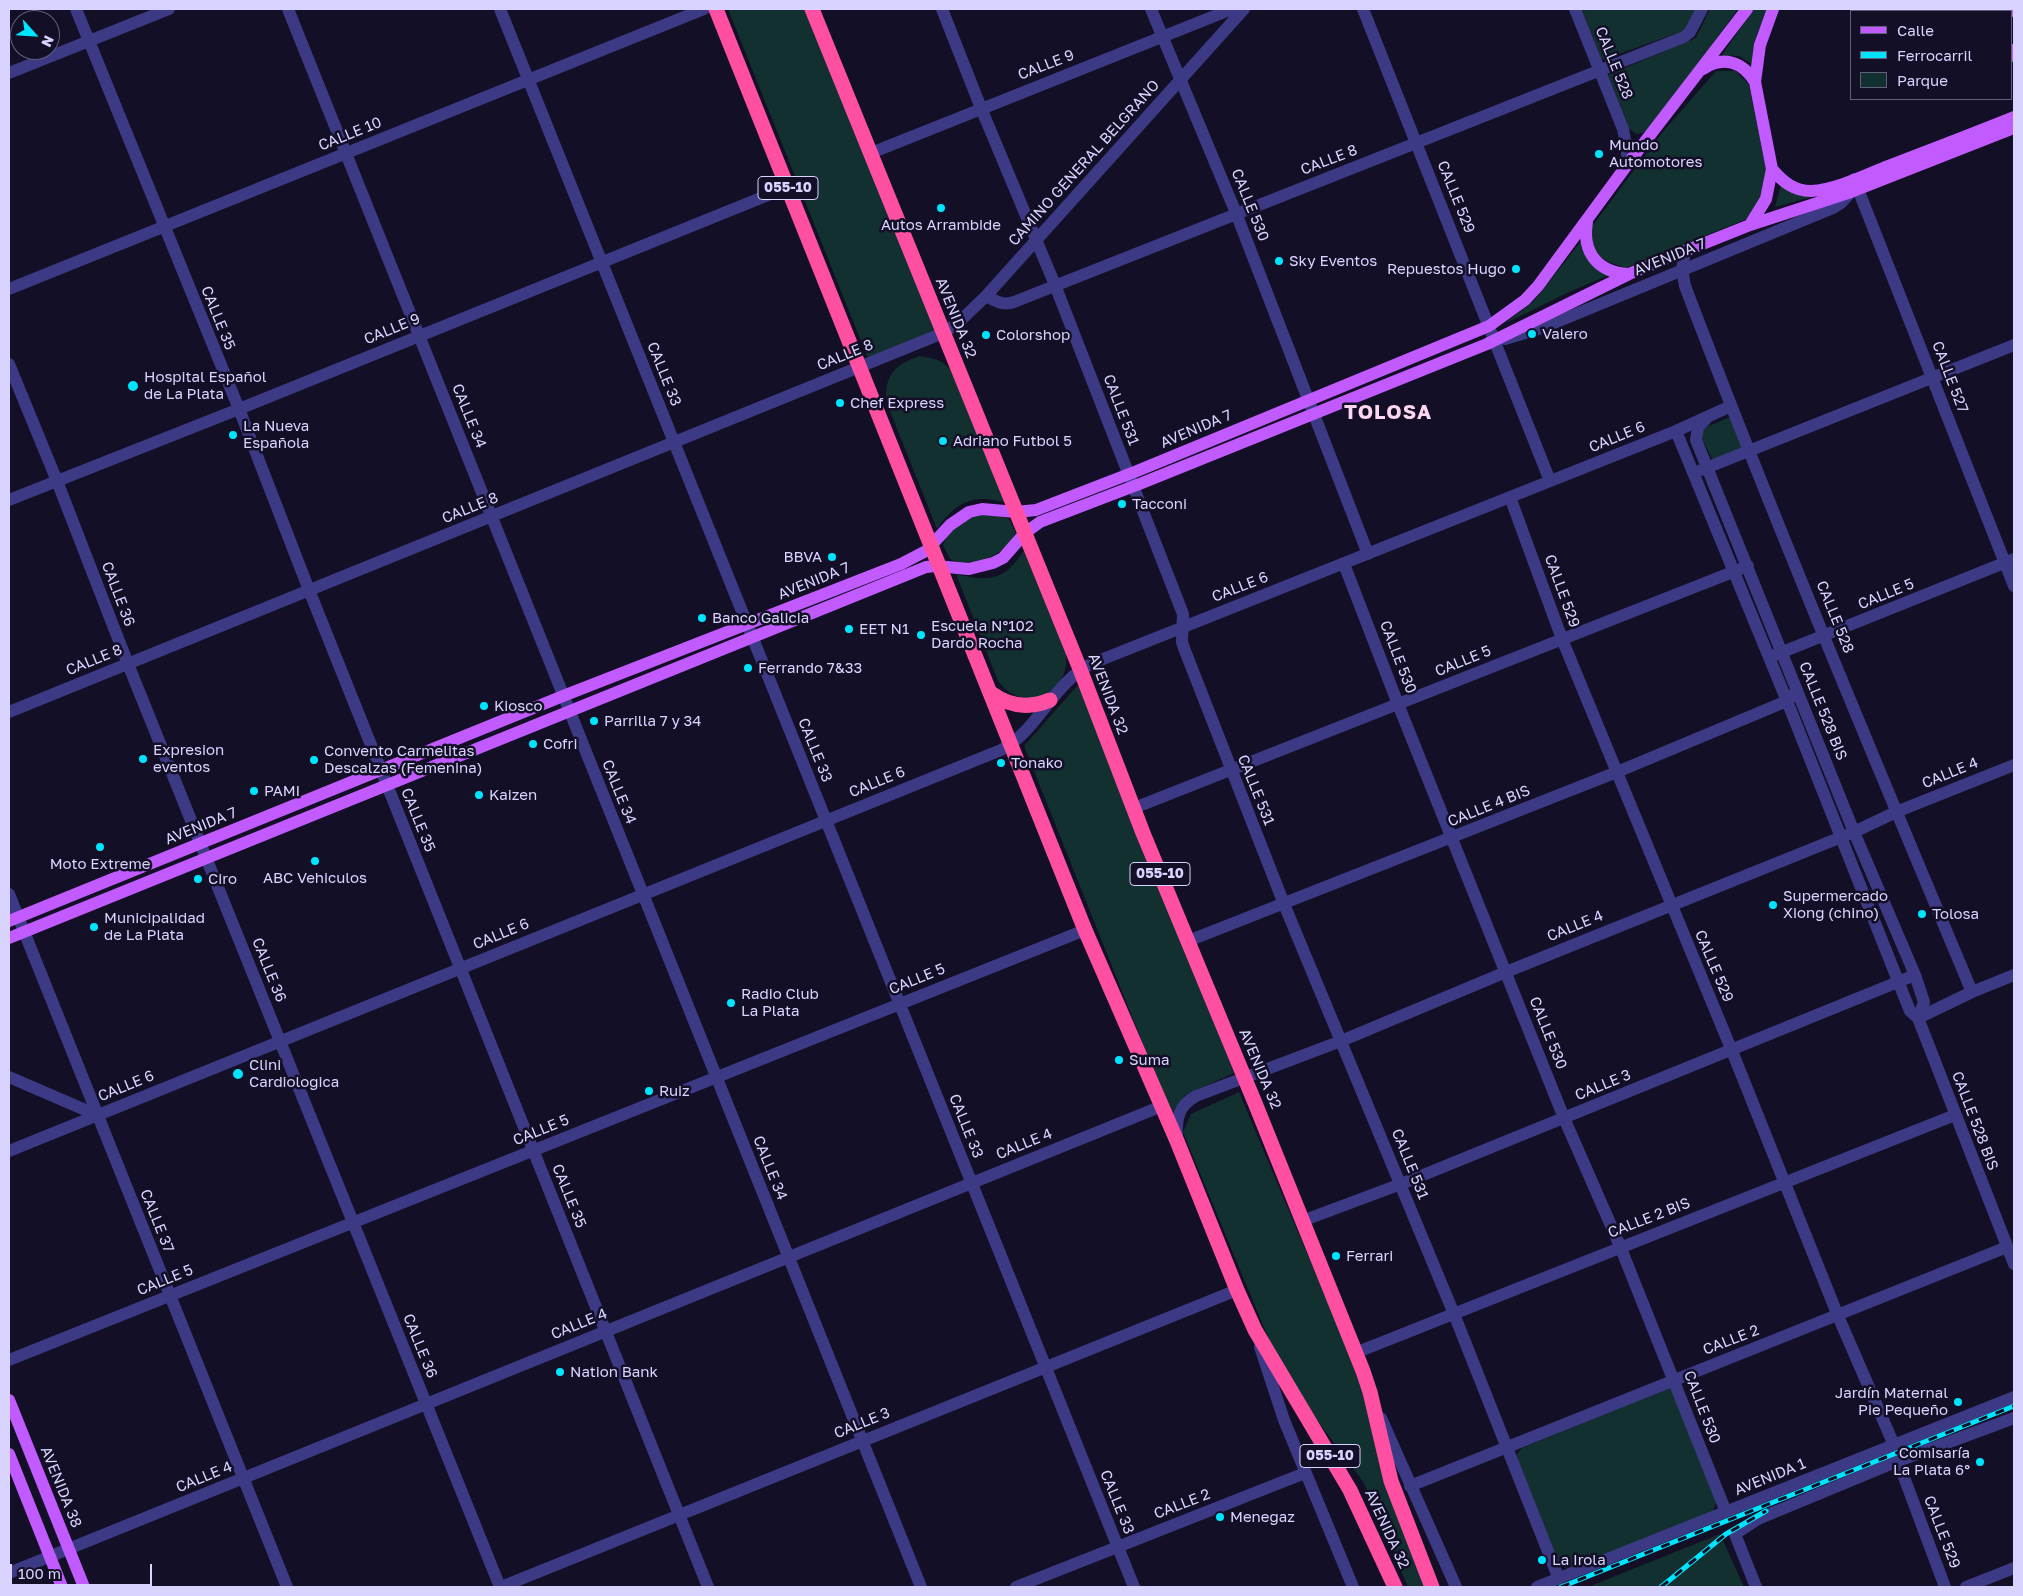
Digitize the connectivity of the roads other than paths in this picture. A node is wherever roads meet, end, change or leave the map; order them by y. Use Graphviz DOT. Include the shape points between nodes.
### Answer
graph roads {
  1 [pos="76,9"];
  2 [pos="169,9"];
  3 [pos="288,9"];
  4 [pos="500,9"];
  5 [pos="704,9"];
  6 [pos="716,9"];
  7 [pos="812,9"];
  8 [pos="942,9"];
  9 [pos="1151,9"];
  10 [pos="1232,9"];
  11 [pos="1244,9"];
  12 [pos="1364,9"];
  13 [pos="1575,9"];
  14 [pos="1702,9"];
  15 [pos="1747,9"];
  16 [pos="1773,9"];
  17 [pos="1163,37"];
  18 [pos="89,41"];
  19 [pos="1600,70"];
  20 [pos="1700,70"];
  21 [pos="9,73"];
  22 [pos="1181,78"];
  23 [pos="528,80"];
  24 [pos="1755,82"];
  25 [pos="981,108"];
  26 [pos="2014,117"];
  27 [pos="2014,128"];
  28 [pos="1623,129"];
  29 [pos="1649,137"];
  30 [pos="1417,143"];
  31 [pos="346,153"];
  32 [pos="871,153"];
  33 [pos="1628,165"];
  34 [pos="1772,169"];
  35 [pos="788,187"];
  36 [pos="1855,187"];
  37 [pos="1236,213"];
  38 [pos="1587,222"];
  39 [pos="1750,225"];
  40 [pos="163,227"];
  41 [pos="1036,240"];
  42 [pos="1685,251"];
  43 [pos="602,262"];
  44 [pos="1682,269"];
  45 [pos="1629,274"];
  46 [pos="1055,285"];
  47 [pos="9,289"];
  48 [pos="986,296"];
  49 [pos="1489,326"];
  50 [pos="943,333"];
  51 [pos="419,335"];
  52 [pos="1495,340"];
  53 [pos="2014,345"];
  54 [pos="9,364"];
  55 [pos="860,367"];
  56 [pos="1933,378"];
  57 [pos="1308,400"];
  58 [pos="1731,406"];
  59 [pos="239,409"];
  60 [pos="1314,414"];
  61 [pos="1707,418"];
  62 [pos="1676,431"];
  63 [pos="674,442"];
  64 [pos="1749,450"];
  65 [pos="1708,467"];
  66 [pos="1129,473"];
  67 [pos="1694,474"];
  68 [pos="57,481"];
  69 [pos="1550,481"];
  70 [pos="1134,486"];
  71 [pos="1510,497"];
  72 [pos="9,500"];
  73 [pos="1016,512"];
  74 [pos="491,516"];
  75 [pos="1024,533"];
  76 [pos="932,545"];
  77 [pos="1368,554"];
  78 [pos="2010,561"];
  79 [pos="1344,564"];
  80 [pos="940,566"];
  81 [pos="1748,566"];
  82 [pos="1734,571"];
  83 [pos="2014,586"];
  84 [pos="309,590"];
  85 [pos="1184,626"];
  86 [pos="750,631"];
  87 [pos="1825,636"];
  88 [pos="1562,639"];
  89 [pos="1782,653"];
  90 [pos="1769,658"];
  91 [pos="128,664"];
  92 [pos="1080,670"];
  93 [pos="1797,691"];
  94 [pos="991,693"];
  95 [pos="564,696"];
  96 [pos="1050,700"];
  97 [pos="1787,701"];
  98 [pos="1398,704"];
  99 [pos="9,712"];
  100 [pos="570,712"];
  101 [pos="1011,744"];
  102 [pos="2014,765"];
  103 [pos="1231,770"];
  104 [pos="381,771"];
  105 [pos="1617,772"];
  106 [pos="387,786"];
  107 [pos="1134,808"];
  108 [pos="1896,812"];
  109 [pos="826,820"];
  110 [pos="1854,832"];
  111 [pos="1841,837"];
  112 [pos="1452,838"];
  113 [pos="200,844"];
  114 [pos="206,858"];
  115 [pos="9,894"];
  116 [pos="643,894"];
  117 [pos="1284,904"];
  118 [pos="1670,906"];
  119 [pos="13,919"];
  120 [pos="1085,930"];
  121 [pos="24,932"];
  122 [pos="9,938"];
  123 [pos="1188,941"];
  124 [pos="460,968"];
  125 [pos="1506,972"];
  126 [pos="1914,975"];
  127 [pos="2014,975"];
  128 [pos="1899,982"];
  129 [pos="1972,992"];
  130 [pos="900,1004"];
  131 [pos="1918,1018"];
  132 [pos="1341,1040"];
  133 [pos="280,1041"];
  134 [pos="1732,1051"];
  135 [pos="9,1077"];
  136 [pos="716,1077"];
  137 [pos="1244,1078"];
  138 [pos="1162,1106"];
  139 [pos="97,1115"];
  140 [pos="1956,1115"];
  141 [pos="1564,1118"];
  142 [pos="1177,1141"];
  143 [pos="533,1150"];
  144 [pos="9,1151"];
  145 [pos="972,1183"];
  146 [pos="1401,1184"];
  147 [pos="1784,1184"];
  148 [pos="1302,1220"];
  149 [pos="353,1222"];
  150 [pos="1620,1246"];
  151 [pos="2007,1247"];
  152 [pos="788,1257"];
  153 [pos="2014,1264"];
  154 [pos="1237,1290"];
  155 [pos="170,1296"];
  156 [pos="1454,1314"];
  157 [pos="1838,1316"];
  158 [pos="1255,1330"];
  159 [pos="605,1331"];
  160 [pos="1355,1353"];
  161 [pos="9,1360"];
  162 [pos="1046,1366"];
  163 [pos="1674,1379"];
  164 [pos="1370,1392"];
  165 [pos="2014,1397"];
  166 [pos="9,1400"];
  167 [pos="426,1404"];
  168 [pos="2014,1418"];
  169 [pos="862,1441"];
  170 [pos="1894,1445"];
  171 [pos="1507,1448"];
  172 [pos="9,1454"];
  173 [pos="1898,1461"];
  174 [pos="1305,1473"];
  175 [pos="243,1478"];
  176 [pos="1410,1486"];
  177 [pos="1726,1512"];
  178 [pos="679,1515"];
  179 [pos="1118,1546"];
  180 [pos="68,1549"];
  181 [pos="50,1557"];
  182 [pos="2014,1568"];
  183 [pos="9,1574"];
  184 [pos="1559,1579"];
  185 [pos="62,1587"];
  186 [pos="84,1587"];
  187 [pos="287,1587"];
  188 [pos="500,1587"];
  189 [pos="708,1587"];
  190 [pos="921,1587"];
  191 [pos="1016,1587"];
  192 [pos="1134,1587"];
  193 [pos="1353,1587"];
  194 [pos="1395,1587"];
  195 [pos="1432,1587"];
  196 [pos="1456,1587"];
  197 [pos="1537,1587"];
  198 [pos="1756,1587"];
  199 [pos="1945,1587"];
  200 [pos="1966,1587"];
  1 -- 18 [label="street, CALLE 35"];
  2 -- 18 [label="street"];
  3 -- 31 [label="street, CALLE 34"];
  4 -- 23 [label="street, CALLE 33"];
  5 -- 23 [label="street, CALLE 10"];
  6 -- 35 [label="highway, AVENIDA 32 / 055-10"];
  7 -- 32 [label="highway, AVENIDA 32 / 055-10"];
  8 -- 25 [label="street, CALLE 531"];
  9 -- 17 [label="street, CALLE 530"];
  10 -- 17 [label="street, CALLE 9"];
  11 -- 22 [label="street, CAMINO GENERAL BELGRANO"];
  12 -- 30 [label="street, CALLE 529"];
  13 -- 19 [label="street, CALLE 528"];
  14 -- 19 [label="street, CALLE 8" via="1684,37"];
  15 -- 20 [label="main road, AVENIDA 7"];
  16 -- 24 [label="main road" via="1760,44"];
  17 -- 22 [label="street, CALLE 530"];
  17 -- 25 [label="street, CALLE 9"];
  18 -- 21 [label="street"];
  18 -- 40 [label="street, CALLE 35"];
  19 -- 28 [label="street, CALLE 528"];
  19 -- 30 [label="street, CALLE 8"];
  20 -- 24 [label="main road" via="1720,61 1731,62 1741,66"];
  20 -- 29 [label="main road, AVENIDA 7"];
  22 -- 37 [label="street, CALLE 530"];
  22 -- 41 [label="street, CAMINO GENERAL BELGRANO"];
  23 -- 31 [label="street, CALLE 10"];
  23 -- 43 [label="street, CALLE 33"];
  24 -- 34 [label="main road"];
  25 -- 32 [label="street, CALLE 9"];
  25 -- 41 [label="street, CALLE 531"];
  26 -- 36 [label="main road, AVENIDA 7"];
  27 -- 36 [label="main road, AVENIDA 7"];
  28 -- 29 [label="street" via="1635,139"];
  28 -- 33 [label="street, CALLE 528"];
  29 -- 33 [label="main road, AVENIDA 7"];
  30 -- 37 [label="street, CALLE 8"];
  30 -- 49 [label="street, CALLE 529"];
  31 -- 40 [label="street, CALLE 10"];
  31 -- 51 [label="street, CALLE 34"];
  32 -- 50 [label="highway, AVENIDA 32 / 055-10"];
  33 -- 38 [label="main road, AVENIDA 7"];
  34 -- 36 [label="main road, AVENIDA 7" via="1784,183 1800,190"];
  34 -- 39 [label="main road" via="1766,199"];
  35 -- 43 [label="street, CALLE 9"];
  35 -- 55 [label="highway, AVENIDA 32 / 055-10"];
  36 -- 39 [label="main road, AVENIDA 7"];
  36 -- 44 [label="street, AVENIDA 7" via="1833,208"];
  36 -- 56 [label="street, CALLE 527"];
  37 -- 46 [label="street, CALLE 8"];
  37 -- 57 [label="street, CALLE 530"];
  38 -- 45 [label="main road" via="1587,244 1598,263 1607,270"];
  38 -- 49 [label="main road, AVENIDA 7" via="1531,294"];
  39 -- 42 [label="main road, AVENIDA 7"];
  40 -- 47 [label="street, CALLE 10"];
  40 -- 59 [label="street, CALLE 35"];
  41 -- 46 [label="street, CALLE 531"];
  41 -- 48 [label="street, CAMINO GENERAL BELGRANO"];
  42 -- 44 [label="street, CALLE 528"];
  42 -- 45 [label="main road, AVENIDA 7"];
  43 -- 51 [label="street, CALLE 9"];
  43 -- 63 [label="street, CALLE 33"];
  44 -- 52 [label="street, AVENIDA 7" via="1542,328"];
  44 -- 58 [label="street, CALLE 528" via="1685,286"];
  45 -- 52 [label="main road, AVENIDA 7"];
  46 -- 48 [label="street, CALLE 8" via="1008,304"];
  46 -- 66 [label="street, CALLE 531"];
  48 -- 50 [label="street, CAMINO GENERAL BELGRANO"];
  49 -- 52 [label="street, CALLE 529"];
  49 -- 57 [label="main road, AVENIDA 7"];
  50 -- 55 [label="street, CALLE 8"];
  50 -- 73 [label="highway, AVENIDA 32 / 055-10"];
  51 -- 59 [label="street, CALLE 9"];
  51 -- 74 [label="street, CALLE 34"];
  52 -- 60 [label="main road, AVENIDA 7"];
  52 -- 69 [label="street, CALLE 529"];
  53 -- 56 [label="street"];
  54 -- 68 [label="street, CALLE 36"];
  55 -- 63 [label="street, CALLE 8"];
  55 -- 76 [label="highway, AVENIDA 32 / 055-10"];
  56 -- 64 [label="street"];
  56 -- 78 [label="street, CALLE 527"];
  57 -- 60 [label="street, CALLE 530"];
  57 -- 66 [label="main road, AVENIDA 7"];
  58 -- 61 [label="street, CALLE 6"];
  58 -- 64 [label="street, CALLE 528"];
  59 -- 68 [label="street, CALLE 9"];
  59 -- 84 [label="street, CALLE 35"];
  60 -- 70 [label="main road, AVENIDA 7"];
  60 -- 77 [label="street, CALLE 530"];
  61 -- 62 [label="street, CALLE 6"];
  61 -- 65 [label="street, CALLE 528 BIS" via="1698,427 1696,440"];
  62 -- 67 [label="street, CALLE 528 BIS"];
  62 -- 69 [label="street, CALLE 6"];
  63 -- 74 [label="street, CALLE 8"];
  63 -- 86 [label="street, CALLE 33"];
  64 -- 65 [label="street"];
  64 -- 87 [label="street, CALLE 528"];
  65 -- 67 [label="street"];
  65 -- 81 [label="street, CALLE 528 BIS"];
  66 -- 70 [label="street, CALLE 531"];
  66 -- 73 [label="main road, AVENIDA 7" via="1036,510"];
  67 -- 82 [label="street, CALLE 528 BIS"];
  68 -- 72 [label="street, CALLE 9"];
  68 -- 91 [label="street, CALLE 36"];
  69 -- 71 [label="street, CALLE 6"];
  70 -- 75 [label="main road, AVENIDA 7" via="1040,522"];
  70 -- 85 [label="street, CALLE 531" via="1183,614"];
  71 -- 77 [label="street, CALLE 6"];
  71 -- 88 [label="street, CALLE 529"];
  73 -- 75 [label="highway, AVENIDA 32 / 055-10"];
  73 -- 76 [label="main road, AVENIDA 7" via="982,509 969,512 950,525"];
  74 -- 84 [label="street, CALLE 8"];
  74 -- 95 [label="street, CALLE 34"];
  75 -- 80 [label="main road, AVENIDA 7" via="994,563 969,569"];
  75 -- 92 [label="highway, AVENIDA 32 / 055-10"];
  76 -- 80 [label="highway, AVENIDA 32 / 055-10"];
  76 -- 86 [label="main road, AVENIDA 7" via="920,555"];
  77 -- 79 [label="street, CALLE 6"];
  78 -- 83 [label="street, CALLE 527"];
  78 -- 87 [label="street, CALLE 5"];
  79 -- 85 [label="street, CALLE 6"];
  79 -- 98 [label="street, CALLE 530"];
  80 -- 86 [label="main road, AVENIDA 7" via="926,567"];
  80 -- 94 [label="highway, AVENIDA 32 / 055-10"];
  81 -- 82 [label="street, CALLE 5"];
  81 -- 89 [label="street, CALLE 528 BIS"];
  82 -- 88 [label="street, CALLE 5"];
  82 -- 90 [label="street, CALLE 528 BIS"];
  84 -- 91 [label="street, CALLE 8"];
  84 -- 104 [label="street, CALLE 35"];
  85 -- 92 [label="street, CALLE 6"];
  85 -- 103 [label="street, CALLE 531" via="1182,642"];
  86 -- 95 [label="main road, AVENIDA 7"];
  86 -- 100 [label="main road, AVENIDA 7"];
  86 -- 109 [label="street, CALLE 33"];
  87 -- 89 [label="street, CALLE 5"];
  87 -- 108 [label="street, CALLE 528"];
  88 -- 98 [label="street, CALLE 5"];
  88 -- 105 [label="street, CALLE 529"];
  89 -- 90 [label="street, CALLE 5"];
  89 -- 93 [label="street, CALLE 528 BIS"];
  90 -- 97 [label="street, CALLE 528 BIS"];
  91 -- 99 [label="street, CALLE 8"];
  91 -- 113 [label="street, CALLE 36"];
  92 -- 96 [label="street, CALLE 6"];
  92 -- 107 [label="highway, AVENIDA 32 / 055-10"];
  93 -- 97 [label="street, CALLE 4 BIS"];
  93 -- 110 [label="street, CALLE 528 BIS"];
  94 -- 96 [label="highway" via="1018,706"];
  94 -- 101 [label="highway, AVENIDA 32 / 055-10"];
  95 -- 100 [label="street, CALLE 34"];
  95 -- 104 [label="main road, AVENIDA 7"];
  96 -- 101 [label="street, CALLE 6"];
  97 -- 105 [label="street, CALLE 4 BIS"];
  97 -- 111 [label="street, CALLE 528 BIS"];
  98 -- 103 [label="street, CALLE 5"];
  98 -- 112 [label="street, CALLE 530"];
  100 -- 106 [label="main road, AVENIDA 7"];
  100 -- 116 [label="street, CALLE 34"];
  101 -- 109 [label="street, CALLE 6"];
  101 -- 120 [label="highway, AVENIDA 32 / 055-10"];
  102 -- 108 [label="street, CALLE 4"];
  103 -- 107 [label="street, CALLE 5"];
  103 -- 117 [label="street, CALLE 531"];
  104 -- 106 [label="street, CALLE 35"];
  104 -- 113 [label="main road, AVENIDA 7"];
  105 -- 112 [label="street, CALLE 4 BIS"];
  105 -- 118 [label="street, CALLE 529"];
  106 -- 114 [label="main road, AVENIDA 7"];
  106 -- 124 [label="street, CALLE 35"];
  107 -- 123 [label="highway, AVENIDA 32 / 055-10"];
  108 -- 110 [label="street, CALLE 4"];
  108 -- 129 [label="street, CALLE 528"];
  109 -- 116 [label="street, CALLE 6"];
  109 -- 130 [label="street, CALLE 33"];
  110 -- 111 [label="street, CALLE 4"];
  110 -- 126 [label="street, CALLE 528 BIS"];
  111 -- 118 [label="street, CALLE 4"];
  111 -- 128 [label="street, CALLE 528 BIS"];
  112 -- 117 [label="street, CALLE 4 BIS"];
  112 -- 125 [label="street, CALLE 530"];
  113 -- 114 [label="street, CALLE 36"];
  113 -- 119 [label="main road, AVENIDA 7"];
  114 -- 121 [label="main road, AVENIDA 7"];
  114 -- 133 [label="street, CALLE 36"];
  115 -- 119 [label="street, CALLE 37"];
  116 -- 124 [label="street, CALLE 6"];
  116 -- 136 [label="street, CALLE 34"];
  117 -- 123 [label="street, CALLE 4 BIS"];
  117 -- 132 [label="street, CALLE 531"];
  118 -- 125 [label="street, CALLE 4"];
  118 -- 134 [label="street, CALLE 529"];
  119 -- 121 [label="street, CALLE 37"];
  120 -- 130 [label="street, CALLE 5"];
  120 -- 138 [label="highway, AVENIDA 32 / 055-10"];
  121 -- 122 [label="main road, AVENIDA 7"];
  121 -- 139 [label="street, CALLE 37"];
  123 -- 137 [label="highway, AVENIDA 32 / 055-10"];
  124 -- 133 [label="street, CALLE 6"];
  124 -- 143 [label="street, CALLE 35"];
  125 -- 132 [label="street, CALLE 4"];
  125 -- 141 [label="street, CALLE 530"];
  126 -- 128 [label="street, CALLE 3"];
  126 -- 131 [label="street, CALLE 528 BIS" via="1924,1002"];
  127 -- 129 [label="street"];
  128 -- 131 [label="street, CALLE 528 BIS" via="1910,1011"];
  128 -- 134 [label="street, CALLE 3"];
  129 -- 131 [label="street"];
  130 -- 136 [label="street, CALLE 5"];
  130 -- 145 [label="street, CALLE 33"];
  131 -- 140 [label="street, CALLE 528 BIS"];
  132 -- 137 [label="street, CALLE 4"];
  132 -- 146 [label="street, CALLE 531"];
  133 -- 139 [label="street, CALLE 6"];
  133 -- 149 [label="street, CALLE 36"];
  134 -- 141 [label="street, CALLE 3"];
  134 -- 147 [label="street, CALLE 529"];
  135 -- 139 [label="street"];
  136 -- 143 [label="street, CALLE 5"];
  136 -- 152 [label="street, CALLE 34"];
  137 -- 142 [label="street, CALLE 4" via="1188,1100 1178,1114"];
  137 -- 148 [label="highway, AVENIDA 32 / 055-10"];
  138 -- 142 [label="highway, AVENIDA 32 / 055-10"];
  138 -- 145 [label="street, CALLE 4"];
  139 -- 144 [label="street, CALLE 6"];
  139 -- 155 [label="street, CALLE 37"];
  140 -- 147 [label="street, CALLE 2 BIS"];
  140 -- 151 [label="street, CALLE 528 BIS"];
  141 -- 146 [label="street, CALLE 3"];
  141 -- 150 [label="street, CALLE 530"];
  142 -- 154 [label="highway, AVENIDA 32 / 055-10"];
  143 -- 149 [label="street, CALLE 5"];
  143 -- 159 [label="street, CALLE 35"];
  145 -- 152 [label="street, CALLE 4"];
  145 -- 162 [label="street, CALLE 33"];
  146 -- 148 [label="street, CALLE 3"];
  146 -- 156 [label="street, CALLE 531"];
  147 -- 150 [label="street, CALLE 2 BIS"];
  147 -- 157 [label="street, CALLE 529"];
  148 -- 160 [label="highway, AVENIDA 32 / 055-10"];
  149 -- 155 [label="street, CALLE 5"];
  149 -- 167 [label="street, CALLE 36"];
  150 -- 156 [label="street, CALLE 2 BIS"];
  150 -- 163 [label="street, CALLE 530"];
  151 -- 153 [label="street, CALLE 528 BIS"];
  151 -- 157 [label="street, CALLE 2"];
  152 -- 159 [label="street, CALLE 4"];
  152 -- 169 [label="street, CALLE 34"];
  154 -- 158 [label="highway, AVENIDA 32 / 055-10"];
  154 -- 162 [label="street, CALLE 3"];
  155 -- 161 [label="street, CALLE 5"];
  155 -- 175 [label="street, CALLE 37"];
  156 -- 160 [label="street, CALLE 2 BIS"];
  156 -- 171 [label="street, CALLE 531"];
  157 -- 163 [label="street, CALLE 2"];
  157 -- 170 [label="street, CALLE 529"];
  158 -- 174 [label="street, AVENIDA 32"];
  158 -- 194 [label="highway, AVENIDA 32 / 055-10" via="1350,1490"];
  159 -- 167 [label="street, CALLE 4"];
  159 -- 178 [label="street, CALLE 35"];
  160 -- 164 [label="highway, AVENIDA 32 / 055-10"];
  162 -- 169 [label="street, CALLE 3"];
  162 -- 179 [label="street, CALLE 33"];
  163 -- 171 [label="street, CALLE 2"];
  163 -- 177 [label="street, CALLE 530"];
  164 -- 176 [label="street, AVENIDA 32"];
  164 -- 195 [label="highway, AVENIDA 32 / 055-10" via="1394,1490"];
  165 -- 170 [label="street, AVENIDA 1"];
  166 -- 180 [label="main road, AVENIDA 38"];
  167 -- 175 [label="street, CALLE 4"];
  167 -- 188 [label="street, CALLE 36"];
  168 -- 173 [label="street"];
  169 -- 178 [label="street, CALLE 3"];
  169 -- 190 [label="street, CALLE 34"];
  170 -- 177 [label="street, AVENIDA 1"];
  171 -- 176 [label="street, CALLE 2"];
  171 -- 184 [label="street, CALLE 531"];
  172 -- 181 [label="main road"];
  173 -- 198 [label="street" via="1758,1519 1735,1534"];
  173 -- 199 [label="street, CALLE 529"];
  174 -- 179 [label="street, CALLE 2"];
  174 -- 193 [label="street, AVENIDA 32"];
  175 -- 180 [label="street, CALLE 4"];
  175 -- 187 [label="street, CALLE 37"];
  176 -- 196 [label="street, AVENIDA 32"];
  177 -- 184 [label="street, AVENIDA 1"];
  178 -- 188 [label="street, CALLE 3"];
  178 -- 189 [label="street, CALLE 35"];
  179 -- 191 [label="street, CALLE 2"];
  179 -- 192 [label="street, CALLE 33"];
  180 -- 181 [label="street, CALLE 4"];
  180 -- 186 [label="main road, AVENIDA 38"];
  181 -- 183 [label="street, CALLE 4"];
  181 -- 185 [label="main road"];
  182 -- 200 [label="street"];
  184 -- 197 [label="street, AVENIDA 1"];
}
